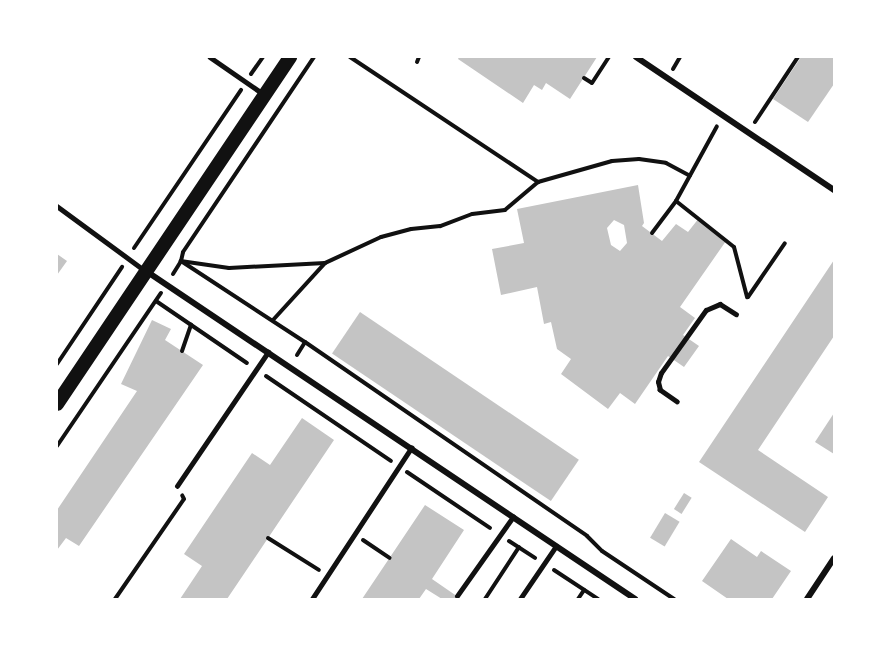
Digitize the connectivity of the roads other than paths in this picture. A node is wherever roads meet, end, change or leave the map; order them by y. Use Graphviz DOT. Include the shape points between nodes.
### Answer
graph roads {
  1 [pos="210,57"];
  2 [pos="290,57"];
  3 [pos="636,57"];
  4 [pos="265,95"];
  5 [pos="834,190"];
  6 [pos="57,207"];
  7 [pos="146,271"];
  8 [pos="736,314"];
  9 [pos="268,352"];
  10 [pos="677,402"];
  11 [pos="57,404"];
  12 [pos="411,448"];
  13 [pos="177,486"];
  14 [pos="513,517"];
  15 [pos="556,546"];
  16 [pos="834,558"];
  17 [pos="457,596"];
  18 [pos="312,599"];
  19 [pos="520,599"];
  20 [pos="635,599"];
  21 [pos="807,599"];
  1 -- 4 [label="lane"];
  2 -- 4 [label="main road"];
  3 -- 5 [label="street"];
  4 -- 7 [label="main road"];
  6 -- 7 [label="lane"];
  7 -- 9 [label="street"];
  7 -- 11 [label="main road"];
  8 -- 10 [label="lane" via="720,304 706,310 661,373 660,390"];
  9 -- 12 [label="street"];
  9 -- 13 [label="lane"];
  12 -- 14 [label="street"];
  12 -- 18 [label="lane"];
  14 -- 15 [label="street"];
  14 -- 17 [label="lane"];
  15 -- 19 [label="lane"];
  15 -- 20 [label="street"];
  16 -- 21 [label="street"];
}
